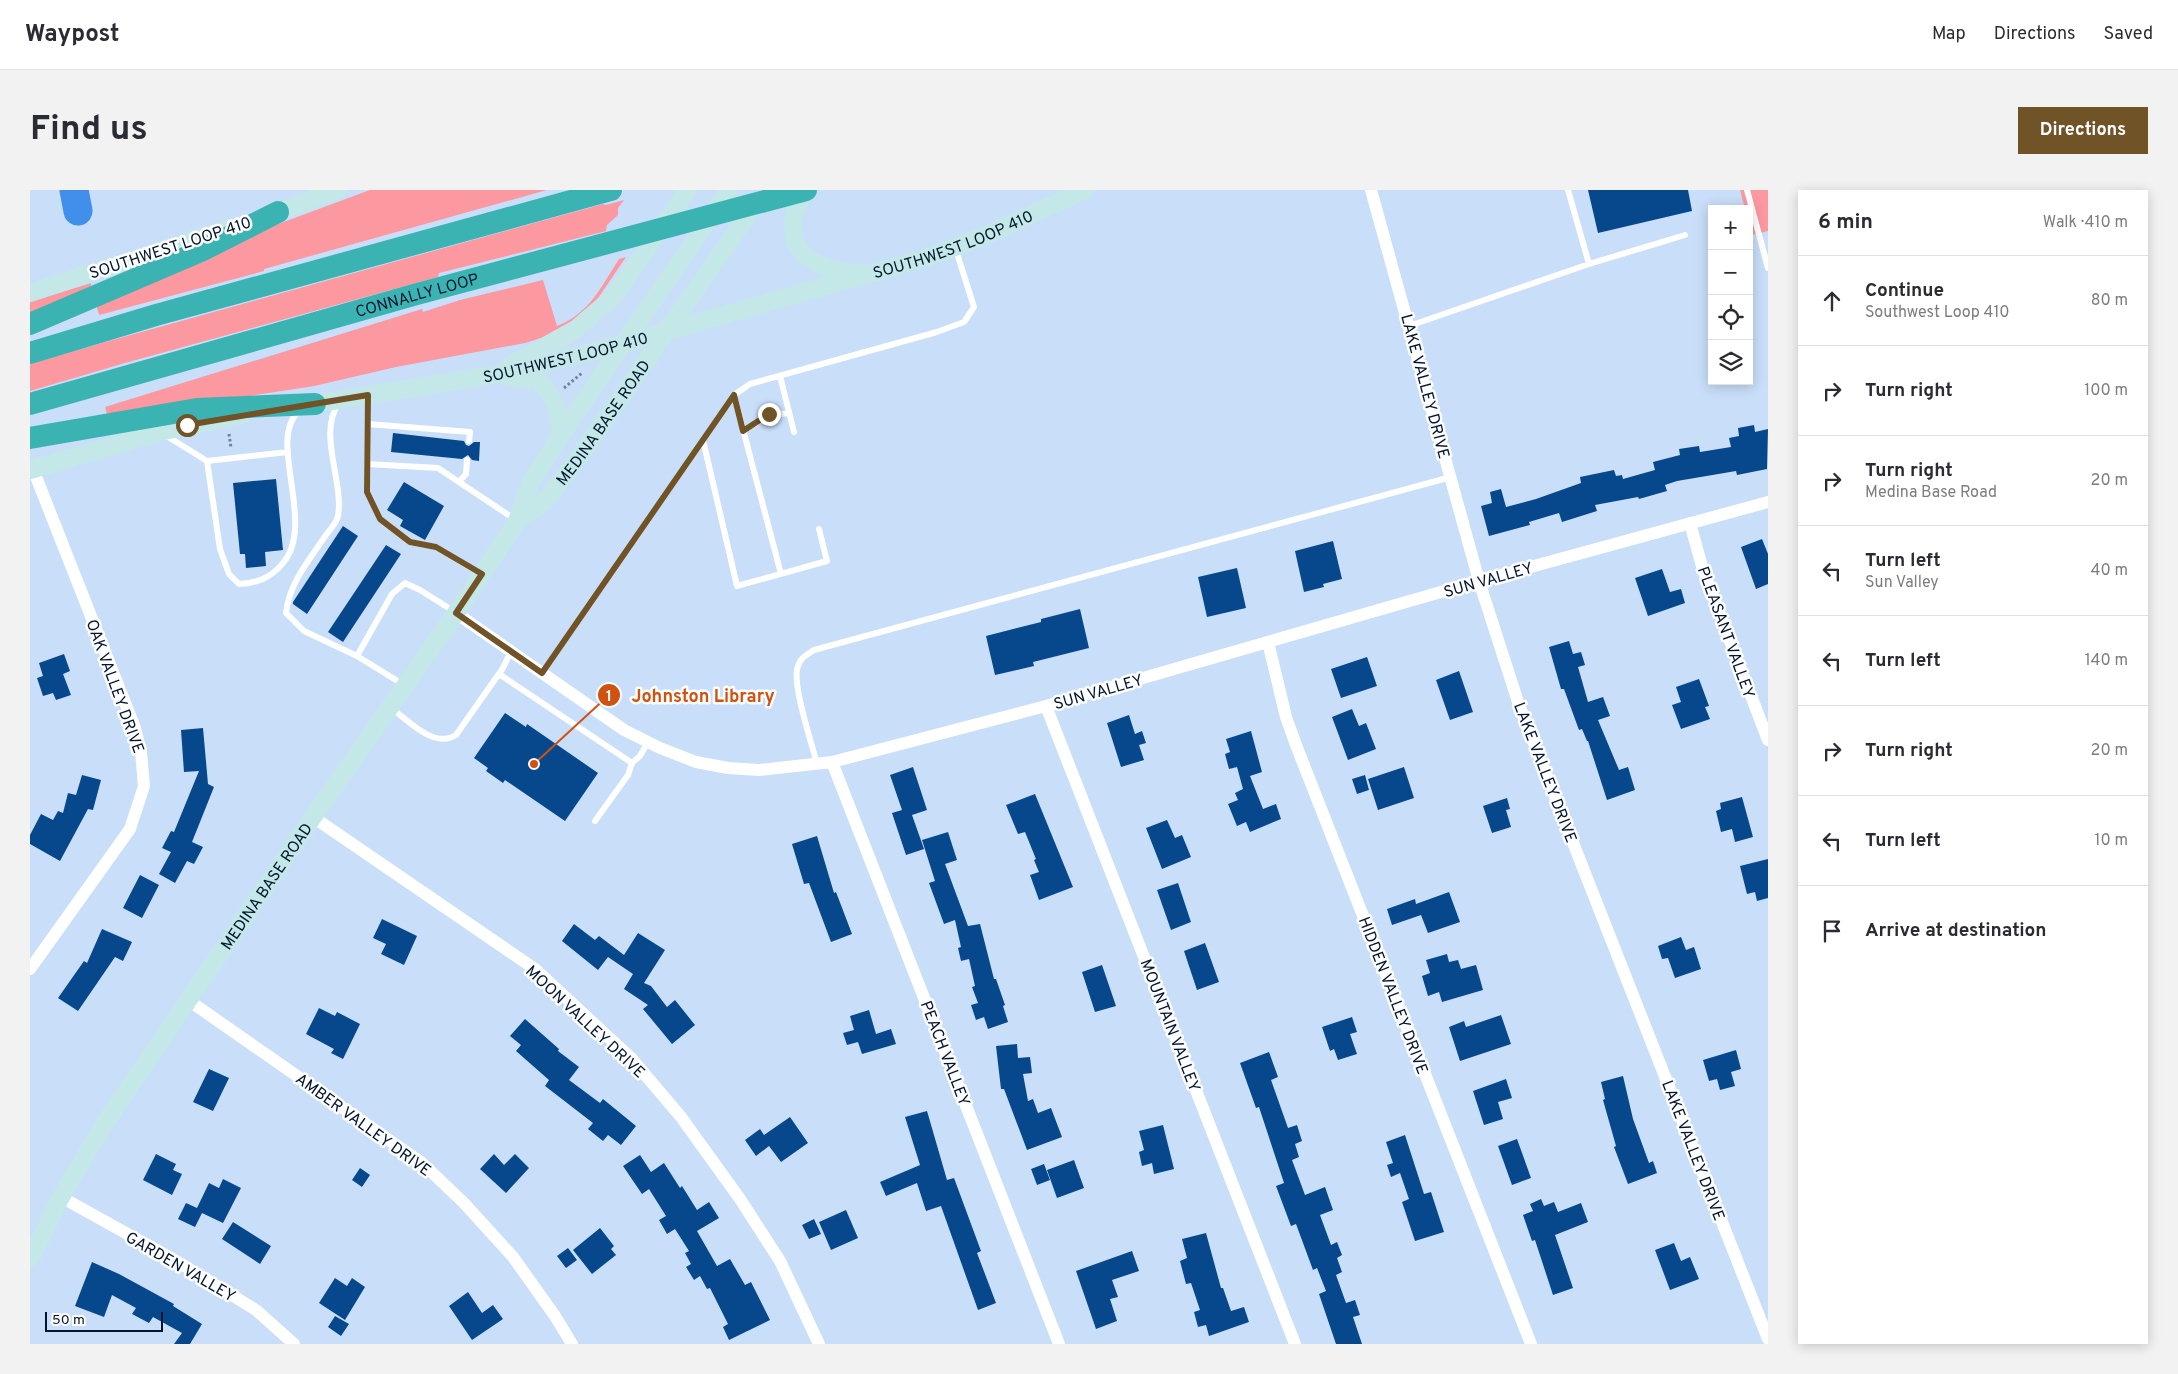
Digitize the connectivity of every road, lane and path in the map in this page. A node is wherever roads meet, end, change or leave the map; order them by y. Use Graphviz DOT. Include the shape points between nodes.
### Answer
graph roads {
  1 [pos="338,190"];
  2 [pos="611,190"];
  3 [pos="688,190"];
  4 [pos="729,190"];
  5 [pos="765,190"];
  6 [pos="806,190"];
  7 [pos="1085,190"];
  8 [pos="1371,190"];
  9 [pos="1568,190"];
  10 [pos="1747,190"];
  11 [pos="278,212"];
  12 [pos="1685,235"];
  13 [pos="955,247"];
  14 [pos="1589,264"];
  15 [pos="1768,268"];
  16 [pos="875,273"];
  17 [pos="30,293"];
  18 [pos="30,324"];
  19 [pos="1409,326"];
  20 [pos="668,331"];
  21 [pos="624,343"];
  22 [pos="30,353"];
  23 [pos="588,369"];
  24 [pos="493,375"];
  25 [pos="780,376"];
  26 [pos="559,391"];
  27 [pos="368,395"];
  28 [pos="734,395"];
  29 [pos="341,400"];
  30 [pos="30,404"];
  31 [pos="315,404"];
  32 [pos="789,413"];
  33 [pos="368,424"];
  34 [pos="743,431"];
  35 [pos="160,432"];
  36 [pos="794,432"];
  37 [pos="560,436"];
  38 [pos="30,438"];
  39 [pos="703,440"];
  40 [pos="469,441"];
  41 [pos="288,452"];
  42 [pos="467,460"];
  43 [pos="208,462"];
  44 [pos="367,464"];
  45 [pos="31,470"];
  46 [pos="1451,477"];
  47 [pos="459,482"];
  48 [pos="1768,502"];
  49 [pos="517,521"];
  50 [pos="1690,523"];
  51 [pos="819,530"];
  52 [pos="482,574"];
  53 [pos="781,574"];
  54 [pos="1479,581"];
  55 [pos="456,613"];
  56 [pos="1268,642"];
  57 [pos="511,651"];
  58 [pos="357,656"];
  59 [pos="542,673"];
  60 [pos="499,674"];
  61 [pos="405,686"];
  62 [pos="1046,706"];
  63 [pos="390,707"];
  64 [pos="1768,740"];
  65 [pos="648,742"];
  66 [pos="832,762"];
  67 [pos="632,763"];
  68 [pos="817,764"];
  69 [pos="313,817"];
  70 [pos="595,821"];
  71 [pos="30,969"];
  72 [pos="188,1000"];
  73 [pos="61,1197"];
  74 [pos="30,1259"];
  75 [pos="1768,1339"];
  76 [pos="294,1344"];
  77 [pos="572,1344"];
  78 [pos="819,1344"];
  79 [pos="1059,1344"];
  80 [pos="1295,1344"];
  81 [pos="1531,1344"];
  1 -- 11 [label="main road, SOUTHWEST LOOP 410"];
  2 -- 22 [label="highway" via="174,310"];
  3 -- 24 [label="main road" via="613,297 576,329"];
  4 -- 21 [label="main road, MEDINA BASE ROAD"];
  5 -- 20 [label="main road, MEDINA BASE ROAD"];
  6 -- 16 [label="main road" via="797,207 793,225 802,253 815,264 831,270"];
  6 -- 30 [label="highway, CONNALLY LOOP"];
  7 -- 13 [label="main road, SOUTHWEST LOOP 410"];
  8 -- 19 [label="street, LAKE VALLEY DRIVE"];
  9 -- 14 [label="lane"];
  10 -- 15 [label="lane"];
  11 -- 17 [label="main road, SOUTHWEST LOOP 410"];
  11 -- 18 [label="highway" via="201,251"];
  12 -- 14 [label="lane"];
  13 -- 16 [label="main road, SOUTHWEST LOOP 410"];
  13 -- 25 [label="lane" via="974,307 964,322"];
  14 -- 19 [label="lane"];
  16 -- 20 [label="main road, SOUTHWEST LOOP 410"];
  19 -- 46 [label="street, LAKE VALLEY DRIVE"];
  20 -- 21 [label="main road, SOUTHWEST LOOP 410"];
  20 -- 49 [label="main road, MEDINA BASE ROAD" via="577,460 544,501"];
  21 -- 24 [label="main road, SOUTHWEST LOOP 410"];
  21 -- 37 [label="main road, MEDINA BASE ROAD"];
  23 -- 26 [label="path"];
  24 -- 27 [label="main road, SOUTHWEST LOOP 410"];
  24 -- 37 [label="main road" via="538,380 552,396 559,414"];
  25 -- 28 [label="lane" via="750,384"];
  25 -- 32 [label="lane"];
  27 -- 29 [label="main road, SOUTHWEST LOOP 410"];
  27 -- 33 [label="lane"];
  28 -- 34 [label="lane"];
  28 -- 39 [label="lane"];
  29 -- 31 [label="main road, SOUTHWEST LOOP 410"];
  29 -- 58 [label="lane" via="330,424 338,517 297,578 287,598 286,613 304,631"];
  31 -- 35 [label="main road, SOUTHWEST LOOP 410"];
  31 -- 38 [label="highway" via="197,409"];
  31 -- 41 [label="lane" via="299,411 292,419"];
  32 -- 34 [label="lane" via="769,414"];
  32 -- 36 [label="lane"];
  33 -- 40 [label="lane" via="470,432"];
  33 -- 44 [label="lane"];
  34 -- 53 [label="lane"];
  35 -- 43 [label="lane"];
  35 -- 45 [label="main road, SOUTHWEST LOOP 410"];
  37 -- 49 [label="main road, MEDINA BASE ROAD" via="530,484"];
  39 -- 53 [label="lane" via="738,586"];
  39 -- 59 [label="lane"];
  41 -- 43 [label="lane"];
  41 -- 43 [label="lane" via="296,515 293,541 288,557 278,570 255,583 239,584 229,574 220,549"];
  42 -- 47 [label="lane" via="466,474"];
  44 -- 47 [label="lane" via="438,468"];
  44 -- 52 [label="lane" via="367,492 380,519 410,542 436,547"];
  45 -- 71 [label="street, OAK VALLEY DRIVE" via="134,728 142,752 144,786 130,829"];
  46 -- 54 [label="street, LAKE VALLEY DRIVE"];
  46 -- 68 [label="lane" via="814,650 802,658 797,667 798,690"];
  47 -- 49 [label="lane"];
  48 -- 50 [label="street, SUN VALLEY"];
  49 -- 52 [label="main road, MEDINA BASE ROAD"];
  50 -- 54 [label="street, SUN VALLEY"];
  50 -- 64 [label="street, PLEASANT VALLEY" via="1703,570"];
  51 -- 53 [label="lane" via="827,561"];
  52 -- 55 [label="main road, MEDINA BASE ROAD"];
  54 -- 56 [label="street, SUN VALLEY"];
  54 -- 75 [label="street, LAKE VALLEY DRIVE" via="1519,705"];
  55 -- 57 [label="street, SUN VALLEY"];
  55 -- 58 [label="lane" via="405,583 392,594"];
  55 -- 61 [label="main road, MEDINA BASE ROAD"];
  56 -- 62 [label="street, SUN VALLEY"];
  56 -- 81 [label="street, HIDDEN VALLEY DRIVE" via="1296,745"];
  57 -- 59 [label="street, SUN VALLEY"];
  57 -- 60 [label="lane"];
  58 -- 61 [label="lane"];
  59 -- 65 [label="street, SUN VALLEY" via="624,730"];
  60 -- 63 [label="lane" via="456,735 448,740 435,739"];
  60 -- 67 [label="lane"];
  61 -- 63 [label="main road, MEDINA BASE ROAD"];
  62 -- 66 [label="street, SUN VALLEY"];
  62 -- 80 [label="street, MOUNTAIN VALLEY"];
  63 -- 69 [label="main road, MEDINA BASE ROAD"];
  65 -- 67 [label="lane"];
  65 -- 68 [label="street, SUN VALLEY" via="696,762 728,768 759,770"];
  66 -- 68 [label="street, SUN VALLEY"];
  66 -- 79 [label="street, PEACH VALLEY"];
  67 -- 70 [label="lane" via="628,776"];
  69 -- 72 [label="main road, MEDINA BASE ROAD"];
  69 -- 78 [label="street, MOON VALLEY DRIVE" via="535,969 631,1058 681,1117 740,1199 780,1261"];
  72 -- 73 [label="main road, MEDINA BASE ROAD" via="104,1124"];
  72 -- 77 [label="street, AMBER VALLEY DRIVE" via="422,1163 513,1257"];
  73 -- 74 [label="main road, MEDINA BASE ROAD"];
  73 -- 76 [label="street, GARDEN VALLEY" via="256,1310"];
}
